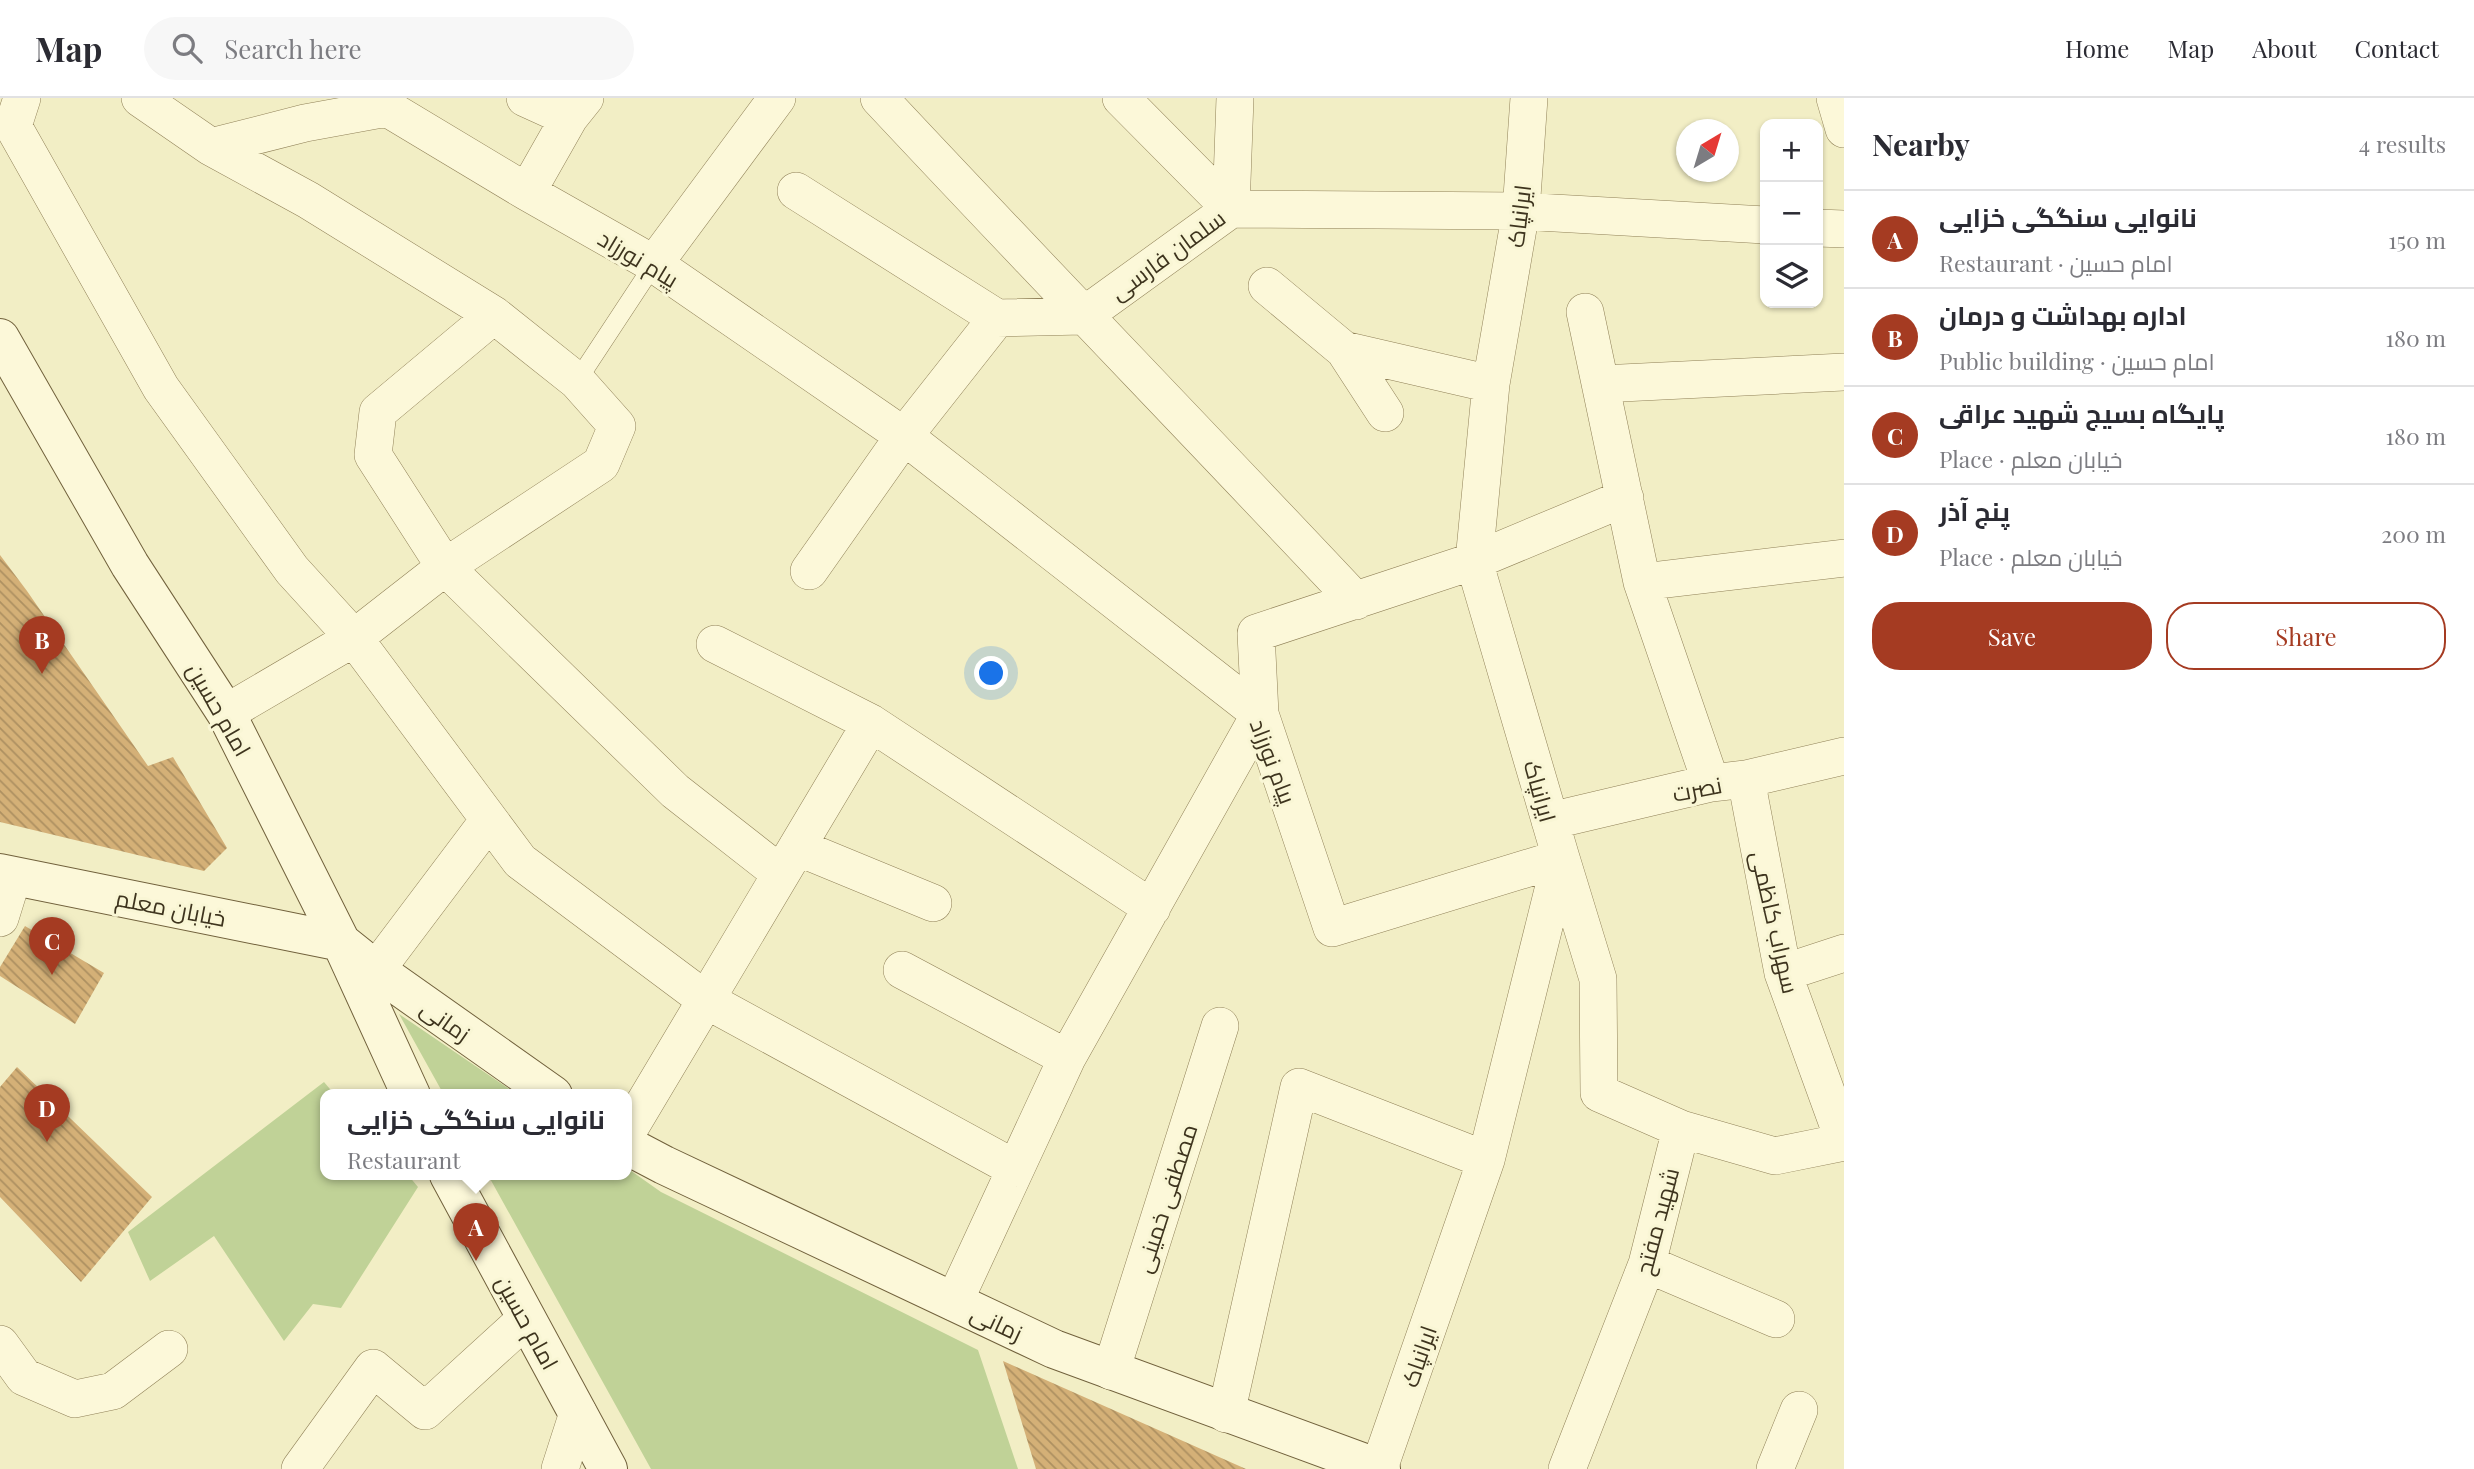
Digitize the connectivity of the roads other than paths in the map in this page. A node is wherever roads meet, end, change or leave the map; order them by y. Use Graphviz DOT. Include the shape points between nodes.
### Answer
graph roads {
  1 [pos="5,98"];
  2 [pos="22,98"];
  3 [pos="140,98"];
  4 [pos="525,98"];
  5 [pos="777,98"];
  6 [pos="879,98"];
  7 [pos="1121,98"];
  8 [pos="1235,98"];
  9 [pos="1529,98"];
  10 [pos="1835,98"];
  11 [pos="0,100"];
  12 [pos="376,103"];
  13 [pos="577,108"];
  14 [pos="1844,129"];
  15 [pos="211,147"];
  16 [pos="796,191"];
  17 [pos="527,192"];
  18 [pos="1231,209"];
  19 [pos="1521,211"];
  20 [pos="1760,225"];
  21 [pos="1823,228"];
  22 [pos="1844,229"];
  23 [pos="654,264"];
  24 [pos="1267,286"];
  25 [pos="1585,312"];
  26 [pos="494,315"];
  27 [pos="1083,316"];
  28 [pos="997,318"];
  29 [pos="0,338"];
  30 [pos="1344,350"];
  31 [pos="1844,372"];
  32 [pos="577,381"];
  33 [pos="1491,384"];
  34 [pos="1601,384"];
  35 [pos="1385,412"];
  36 [pos="904,436"];
  37 [pos="1625,498"];
  38 [pos="1844,558"];
  39 [pos="1474,561"];
  40 [pos="445,567"];
  41 [pos="809,571"];
  42 [pos="1642,582"];
  43 [pos="1356,601"];
  44 [pos="354,638"];
  45 [pos="715,644"];
  46 [pos="226,713"];
  47 [pos="1260,714"];
  48 [pos="871,723"];
  49 [pos="1844,756"];
  50 [pos="1729,781"];
  51 [pos="489,820"];
  52 [pos="1550,821"];
  53 [pos="1561,858"];
  54 [pos="789,860"];
  55 [pos="6,874"];
  56 [pos="933,903"];
  57 [pos="1152,908"];
  58 [pos="0,918"];
  59 [pos="341,942"];
  60 [pos="1844,953"];
  61 [pos="902,970"];
  62 [pos="376,971"];
  63 [pos="1783,973"];
  64 [pos="706,1000"];
  65 [pos="1220,1026"];
  66 [pos="1067,1058"];
  67 [pos="408,1089"];
  68 [pos="544,1089"];
  69 [pos="632,1124"];
  70 [pos="1681,1129"];
  71 [pos="1844,1141"];
  72 [pos="632,1148"];
  73 [pos="1486,1160"];
  74 [pos="1014,1168"];
  75 [pos="452,1180"];
  76 [pos="1647,1264"];
  77 [pos="954,1301"];
  78 [pos="526,1319"];
  79 [pos="1776,1319"];
  80 [pos="0,1344"];
  81 [pos="169,1349"];
  82 [pos="1111,1371"];
  83 [pos="1799,1410"];
  84 [pos="578,1413"];
  85 [pos="1226,1414"];
  86 [pos="300,1469"];
  87 [pos="560,1469"];
  88 [pos="608,1469"];
  89 [pos="1380,1469"];
  90 [pos="1567,1469"];
  91 [pos="1775,1469"];
  1 -- 11 [label="street"];
  2 -- 44 [label="street" via="13,126 161,388 292,570"];
  3 -- 15 [label="street"];
  4 -- 13 [label="street"];
  5 -- 23 [label="street"];
  6 -- 27 [label="street"];
  7 -- 18 [label="street"];
  8 -- 18 [label="street, سلمان فارسی"];
  9 -- 19 [label="street, ایرانپاک"];
  10 -- 14 [label="street"];
  12 -- 15 [label="street"];
  12 -- 17 [label="street, پیام نورزاد"];
  13 -- 17 [label="street"];
  15 -- 26 [label="street" via="308,200"];
  16 -- 28 [label="street"];
  17 -- 23 [label="street, پیام نورزاد"];
  18 -- 19 [label="street"];
  18 -- 27 [label="street, سلمان فارسی"];
  19 -- 20 [label="street"];
  19 -- 33 [label="street, ایرانپاک"];
  21 -- 22 [label="street"];
  23 -- 32 [label="lane"];
  23 -- 36 [label="street, پیام نورزاد"];
  24 -- 30 [label="street"];
  25 -- 34 [label="street, سهراب کاظمی"];
  26 -- 32 [label="street"];
  26 -- 40 [label="street" via="378,412 373,455"];
  27 -- 28 [label="street"];
  27 -- 43 [label="street"];
  28 -- 36 [label="street"];
  29 -- 46 [label="street, امام حسین" via="130,565"];
  30 -- 33 [label="street"];
  30 -- 35 [label="street"];
  31 -- 34 [label="street"];
  32 -- 40 [label="street" via="617,426 601,464"];
  33 -- 39 [label="street, ایرانپاک"];
  34 -- 37 [label="street, سهراب کاظمی"];
  36 -- 41 [label="street"];
  36 -- 47 [label="street, پیام نورزاد"];
  37 -- 39 [label="street"];
  37 -- 42 [label="street, سهراب کاظمی"];
  38 -- 42 [label="street"];
  39 -- 43 [label="street"];
  39 -- 52 [label="street, ایرانپاک"];
  40 -- 44 [label="street"];
  40 -- 54 [label="street" via="674,791"];
  42 -- 50 [label="street, سهراب کاظمی"];
  43 -- 47 [label="street" via="1256,633"];
  44 -- 46 [label="street"];
  44 -- 51 [label="street"];
  45 -- 48 [label="street"];
  46 -- 59 [label="street, امام حسین"];
  47 -- 53 [label="street, پیام نورزاد" via="1332,928"];
  47 -- 57 [label="street"];
  48 -- 54 [label="street"];
  48 -- 57 [label="street"];
  49 -- 50 [label="street, نصرت"];
  50 -- 52 [label="street, نصرت"];
  50 -- 63 [label="street, سهراب کاظمی"];
  51 -- 62 [label="street"];
  51 -- 64 [label="street" via="520,861"];
  52 -- 53 [label="street, ایرانپاک"];
  53 -- 70 [label="street" via="1598,979 1599,1093"];
  53 -- 73 [label="street, ایرانپاک"];
  54 -- 56 [label="street"];
  54 -- 64 [label="street"];
  55 -- 58 [label="street"];
  55 -- 59 [label="street, خیابان معلم"];
  57 -- 66 [label="street"];
  59 -- 62 [label="street, زمانی"];
  59 -- 67 [label="street, امام حسین"];
  60 -- 63 [label="street"];
  61 -- 66 [label="street"];
  62 -- 68 [label="street, زمانی"];
  63 -- 71 [label="street, سهراب کاظمی"];
  64 -- 69 [label="street"];
  64 -- 74 [label="street"];
  65 -- 82 [label="street, مصطفی خمینی"];
  66 -- 74 [label="street"];
  70 -- 71 [label="street" via="1775,1156"];
  70 -- 76 [label="street, شهید مفتح"];
  72 -- 77 [label="street, زمانی"];
  73 -- 85 [label="street" via="1298,1087"];
  73 -- 89 [label="street, ایرانپاک"];
  74 -- 77 [label="street"];
  75 -- 78 [label="street, امام حسین"];
  76 -- 79 [label="street"];
  76 -- 90 [label="street, شهید مفتح"];
  77 -- 82 [label="street, زمانی"];
  78 -- 84 [label="street, امام حسین"];
  78 -- 86 [label="street" via="425,1411 373,1368"];
  80 -- 81 [label="street" via="24,1377 75,1399 113,1391"];
  82 -- 85 [label="street, زمانی"];
  83 -- 91 [label="street"];
  84 -- 87 [label="street"];
  84 -- 88 [label="street, امام حسین"];
  85 -- 89 [label="street, زمانی"];
}
